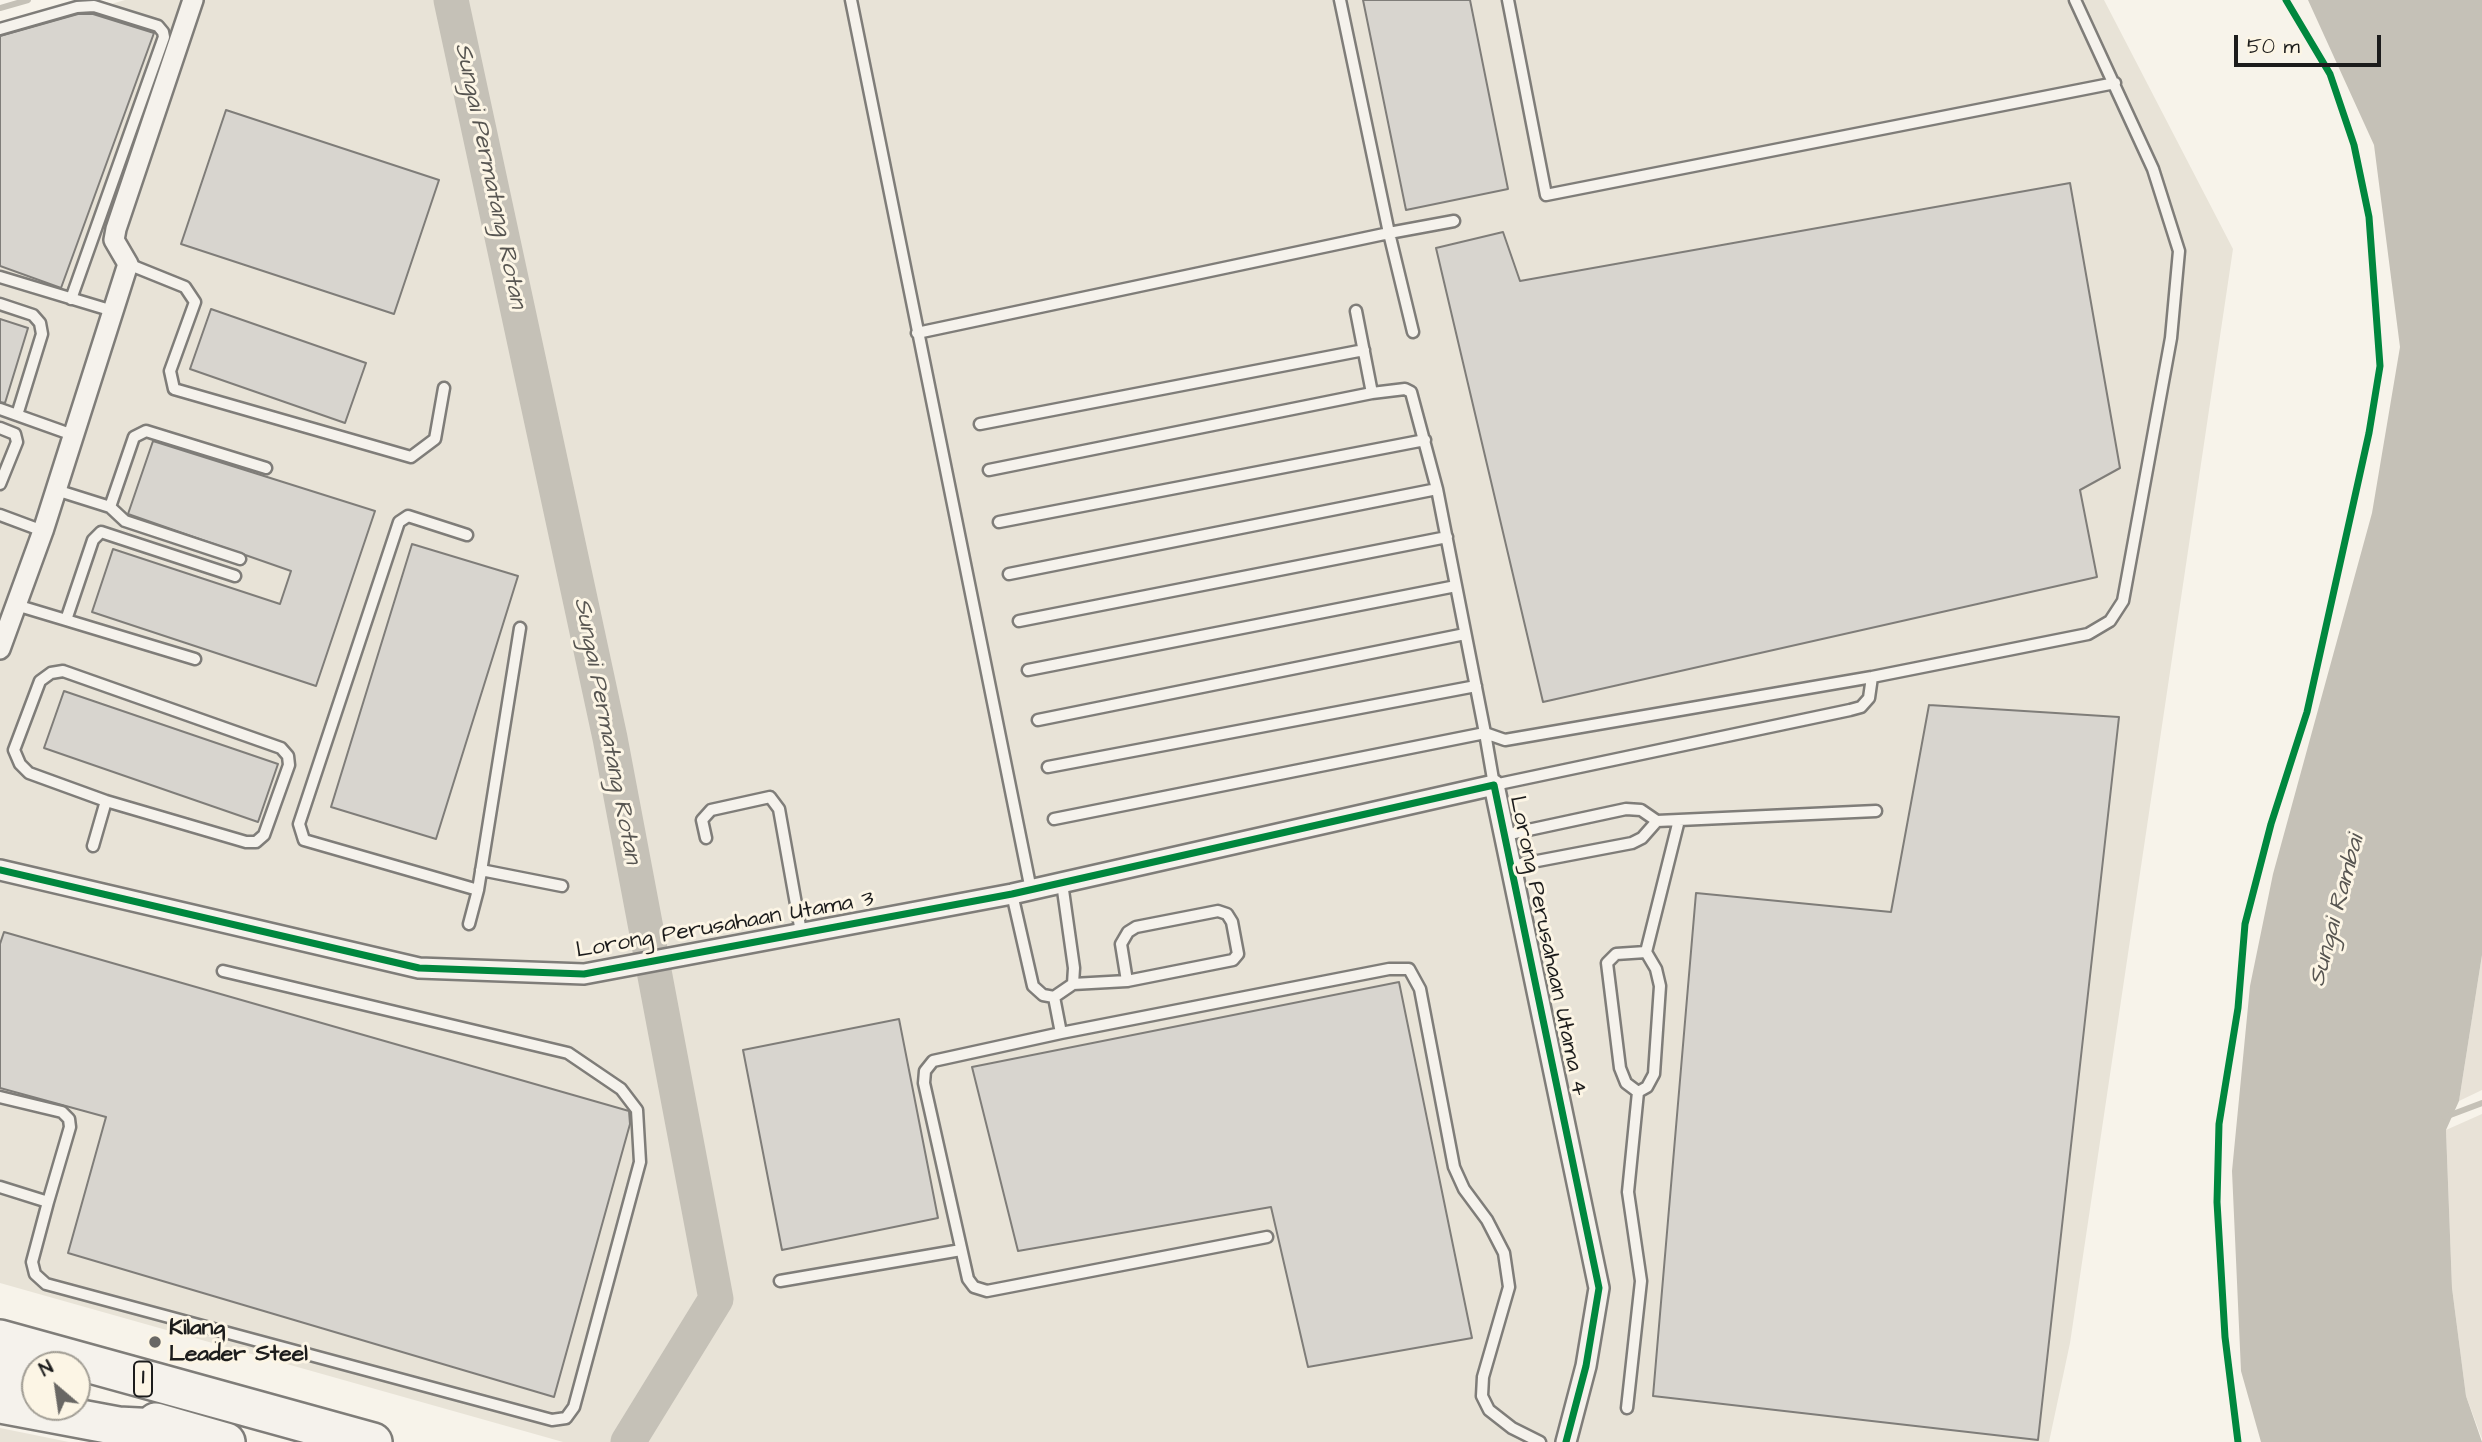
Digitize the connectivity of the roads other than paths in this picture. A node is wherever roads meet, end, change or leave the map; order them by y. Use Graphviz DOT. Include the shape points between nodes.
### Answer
graph roads {
  1 [pos="193,0"];
  2 [pos="851,0"];
  3 [pos="1340,0"];
  4 [pos="1508,0"];
  5 [pos="2075,0"];
  6 [pos="0,29"];
  7 [pos="2115,83"];
  8 [pos="1454,221"];
  9 [pos="1389,233"];
  10 [pos="128,264"];
  11 [pos="0,277"];
  12 [pos="71,299"];
  13 [pos="0,304"];
  14 [pos="113,311"];
  15 [pos="1356,312"];
  16 [pos="917,332"];
  17 [pos="1413,332"];
  18 [pos="1364,350"];
  19 [pos="444,388"];
  20 [pos="1372,393"];
  21 [pos="0,409"];
  22 [pos="17,415"];
  23 [pos="979,424"];
  24 [pos="0,428"];
  25 [pos="73,435"];
  26 [pos="1425,440"];
  27 [pos="266,468"];
  28 [pos="989,470"];
  29 [pos="0,484"];
  30 [pos="1437,489"];
  31 [pos="56,490"];
  32 [pos="110,507"];
  33 [pos="0,516"];
  34 [pos="999,522"];
  35 [pos="43,531"];
  36 [pos="467,535"];
  37 [pos="1447,537"];
  38 [pos="240,559"];
  39 [pos="1009,574"];
  40 [pos="234,576"];
  41 [pos="1457,586"];
  42 [pos="16,605"];
  43 [pos="66,620"];
  44 [pos="1018,621"];
  45 [pos="520,628"];
  46 [pos="1465,634"];
  47 [pos="0,649"];
  48 [pos="195,659"];
  49 [pos="1028,670"];
  50 [pos="1872,677"];
  51 [pos="1476,686"];
  52 [pos="1038,720"];
  53 [pos="1485,733"];
  54 [pos="1048,767"];
  55 [pos="1494,785"];
  56 [pos="107,801"];
  57 [pos="1876,811"];
  58 [pos="1054,819"];
  59 [pos="1679,820"];
  60 [pos="1657,821"];
  61 [pos="1505,835"];
  62 [pos="706,838"];
  63 [pos="93,846"];
  64 [pos="1511,866"];
  65 [pos="0,870"];
  66 [pos="481,870"];
  67 [pos="562,886"];
  68 [pos="1038,889"];
  69 [pos="478,890"];
  70 [pos="469,924"];
  71 [pos="801,932"];
  72 [pos="1646,952"];
  73 [pos="223,971"];
  74 [pos="1127,981"];
  75 [pos="1073,984"];
  76 [pos="1054,997"];
  77 [pos="1061,1034"];
  78 [pos="1638,1092"];
  79 [pos="0,1097"];
  80 [pos="0,1187"];
  81 [pos="48,1202"];
  82 [pos="1267,1237"];
  83 [pos="961,1250"];
  84 [pos="780,1281"];
  85 [pos="0,1316"];
  86 [pos="0,1339"];
  87 [pos="0,1375"];
  88 [pos="21,1381"];
  89 [pos="91,1402"];
  90 [pos="0,1404"];
  91 [pos="1627,1408"];
  92 [pos="286,1419"];
  93 [pos="178,1429"];
  94 [pos="226,1442"];
  95 [pos="373,1442"];
  96 [pos="1540,1442"];
  97 [pos="1566,1442"];
  1 -- 10 [label="street" via="116,229 114,240"];
  2 -- 16 [label="lane"];
  3 -- 9 [label="lane"];
  4 -- 7 [label="lane" via="1546,195"];
  5 -- 7 [label="lane"];
  6 -- 12 [label="lane" via="94,6 158,26 163,32"];
  7 -- 50 [label="lane" via="2153,169 2179,251 2171,338 2123,601 2110,621 2088,634"];
  8 -- 9 [label="lane"];
  9 -- 16 [label="lane"];
  9 -- 17 [label="lane"];
  10 -- 14 [label="street"];
  10 -- 19 [label="lane" via="185,287 195,302 170,370 174,389 411,457 435,439"];
  11 -- 12 [label="lane"];
  12 -- 14 [label="lane"];
  13 -- 22 [label="lane" via="33,315 42,334"];
  14 -- 25 [label="street"];
  15 -- 18 [label="lane"];
  16 -- 68 [label="lane"];
  18 -- 20 [label="lane"];
  18 -- 23 [label="lane"];
  20 -- 26 [label="lane" via="1411,392"];
  20 -- 28 [label="lane"];
  21 -- 22 [label="lane"];
  22 -- 25 [label="lane"];
  24 -- 29 [label="lane" via="15,434 17,442"];
  25 -- 31 [label="street"];
  26 -- 30 [label="lane"];
  26 -- 34 [label="lane"];
  27 -- 32 [label="lane" via="146,431 135,437"];
  30 -- 37 [label="lane"];
  30 -- 39 [label="lane"];
  31 -- 32 [label="lane"];
  31 -- 35 [label="street"];
  32 -- 38 [label="lane" via="125,521"];
  33 -- 35 [label="lane"];
  35 -- 42 [label="street"];
  36 -- 69 [label="lane" via="408,516 399,522 299,824 304,840"];
  37 -- 41 [label="lane"];
  37 -- 44 [label="lane"];
  40 -- 43 [label="lane" via="101,532 93,540"];
  41 -- 46 [label="lane"];
  41 -- 49 [label="lane"];
  42 -- 43 [label="lane"];
  42 -- 47 [label="street"];
  43 -- 48 [label="lane"];
  45 -- 66 [label="lane"];
  46 -- 51 [label="lane"];
  46 -- 52 [label="lane"];
  50 -- 53 [label="lane" via="1522,738 1505,740"];
  50 -- 55 [label="lane" via="1869,698 1861,707"];
  51 -- 53 [label="lane"];
  51 -- 54 [label="lane"];
  53 -- 55 [label="lane"];
  53 -- 58 [label="lane"];
  55 -- 61 [label="street, Lorong Perusahaan Utama 4"];
  55 -- 68 [label="street, Lorong Perusahaan Utama 4"];
  56 -- 56 [label="lane" via="29,773 20,764 14,750 40,681 51,673 63,671 281,748 289,756 264,835 256,842"];
  56 -- 63 [label="lane"];
  57 -- 59 [label="lane"];
  59 -- 60 [label="lane"];
  59 -- 72 [label="lane"];
  60 -- 61 [label="lane" via="1641,810 1626,809"];
  60 -- 64 [label="lane" via="1632,843"];
  61 -- 64 [label="street, Lorong Perusahaan Utama 4"];
  62 -- 71 [label="lane" via="702,820 711,810 770,797 779,809"];
  64 -- 97 [label="street, Lorong Perusahaan Utama 4" via="1599,1288 1586,1366"];
  65 -- 71 [label="street, Lorong Perusahaan Utama 3" via="419,968 584,974"];
  66 -- 67 [label="lane"];
  66 -- 69 [label="lane"];
  68 -- 71 [label="street, Lorong Perusahaan Utama 3"];
  68 -- 75 [label="lane" via="1074,968"];
  68 -- 76 [label="lane" via="1033,986"];
  69 -- 70 [label="lane"];
  72 -- 78 [label="lane" via="1660,986 1654,1074"];
  72 -- 78 [label="lane" via="1616,954 1607,963 1620,1068 1626,1083"];
  73 -- 81 [label="lane" via="568,1053 621,1089 637,1110 640,1162 574,1407 566,1418 552,1420 46,1284 35,1274 32,1262"];
  74 -- 74 [label="lane" via="1233,960 1238,954 1232,922 1218,911 1136,927 1121,944"];
  74 -- 75 [label="lane"];
  75 -- 76 [label="lane"];
  76 -- 77 [label="lane"];
  77 -- 83 [label="lane" via="933,1061 925,1071"];
  77 -- 96 [label="lane" via="1389,969 1409,970 1420,989 1454,1167 1504,1253 1509,1287 1483,1377 1482,1396 1489,1410"];
  78 -- 91 [label="lane" via="1628,1192 1641,1281"];
  79 -- 81 [label="lane" via="62,1112 69,1119"];
  80 -- 81 [label="lane"];
  82 -- 83 [label="lane" via="987,1291 974,1287 968,1279"];
  83 -- 84 [label="lane"];
  85 -- 92 [label="highway" via="142,1360"];
  86 -- 92 [label="highway, 1"];
  87 -- 88 [label="highway"];
  89 -- 93 [label="highway, 1"];
  90 -- 93 [label="highway" via="118,1426"];
  92 -- 95 [label="highway, 1"];
  93 -- 94 [label="highway, 1"];
}
